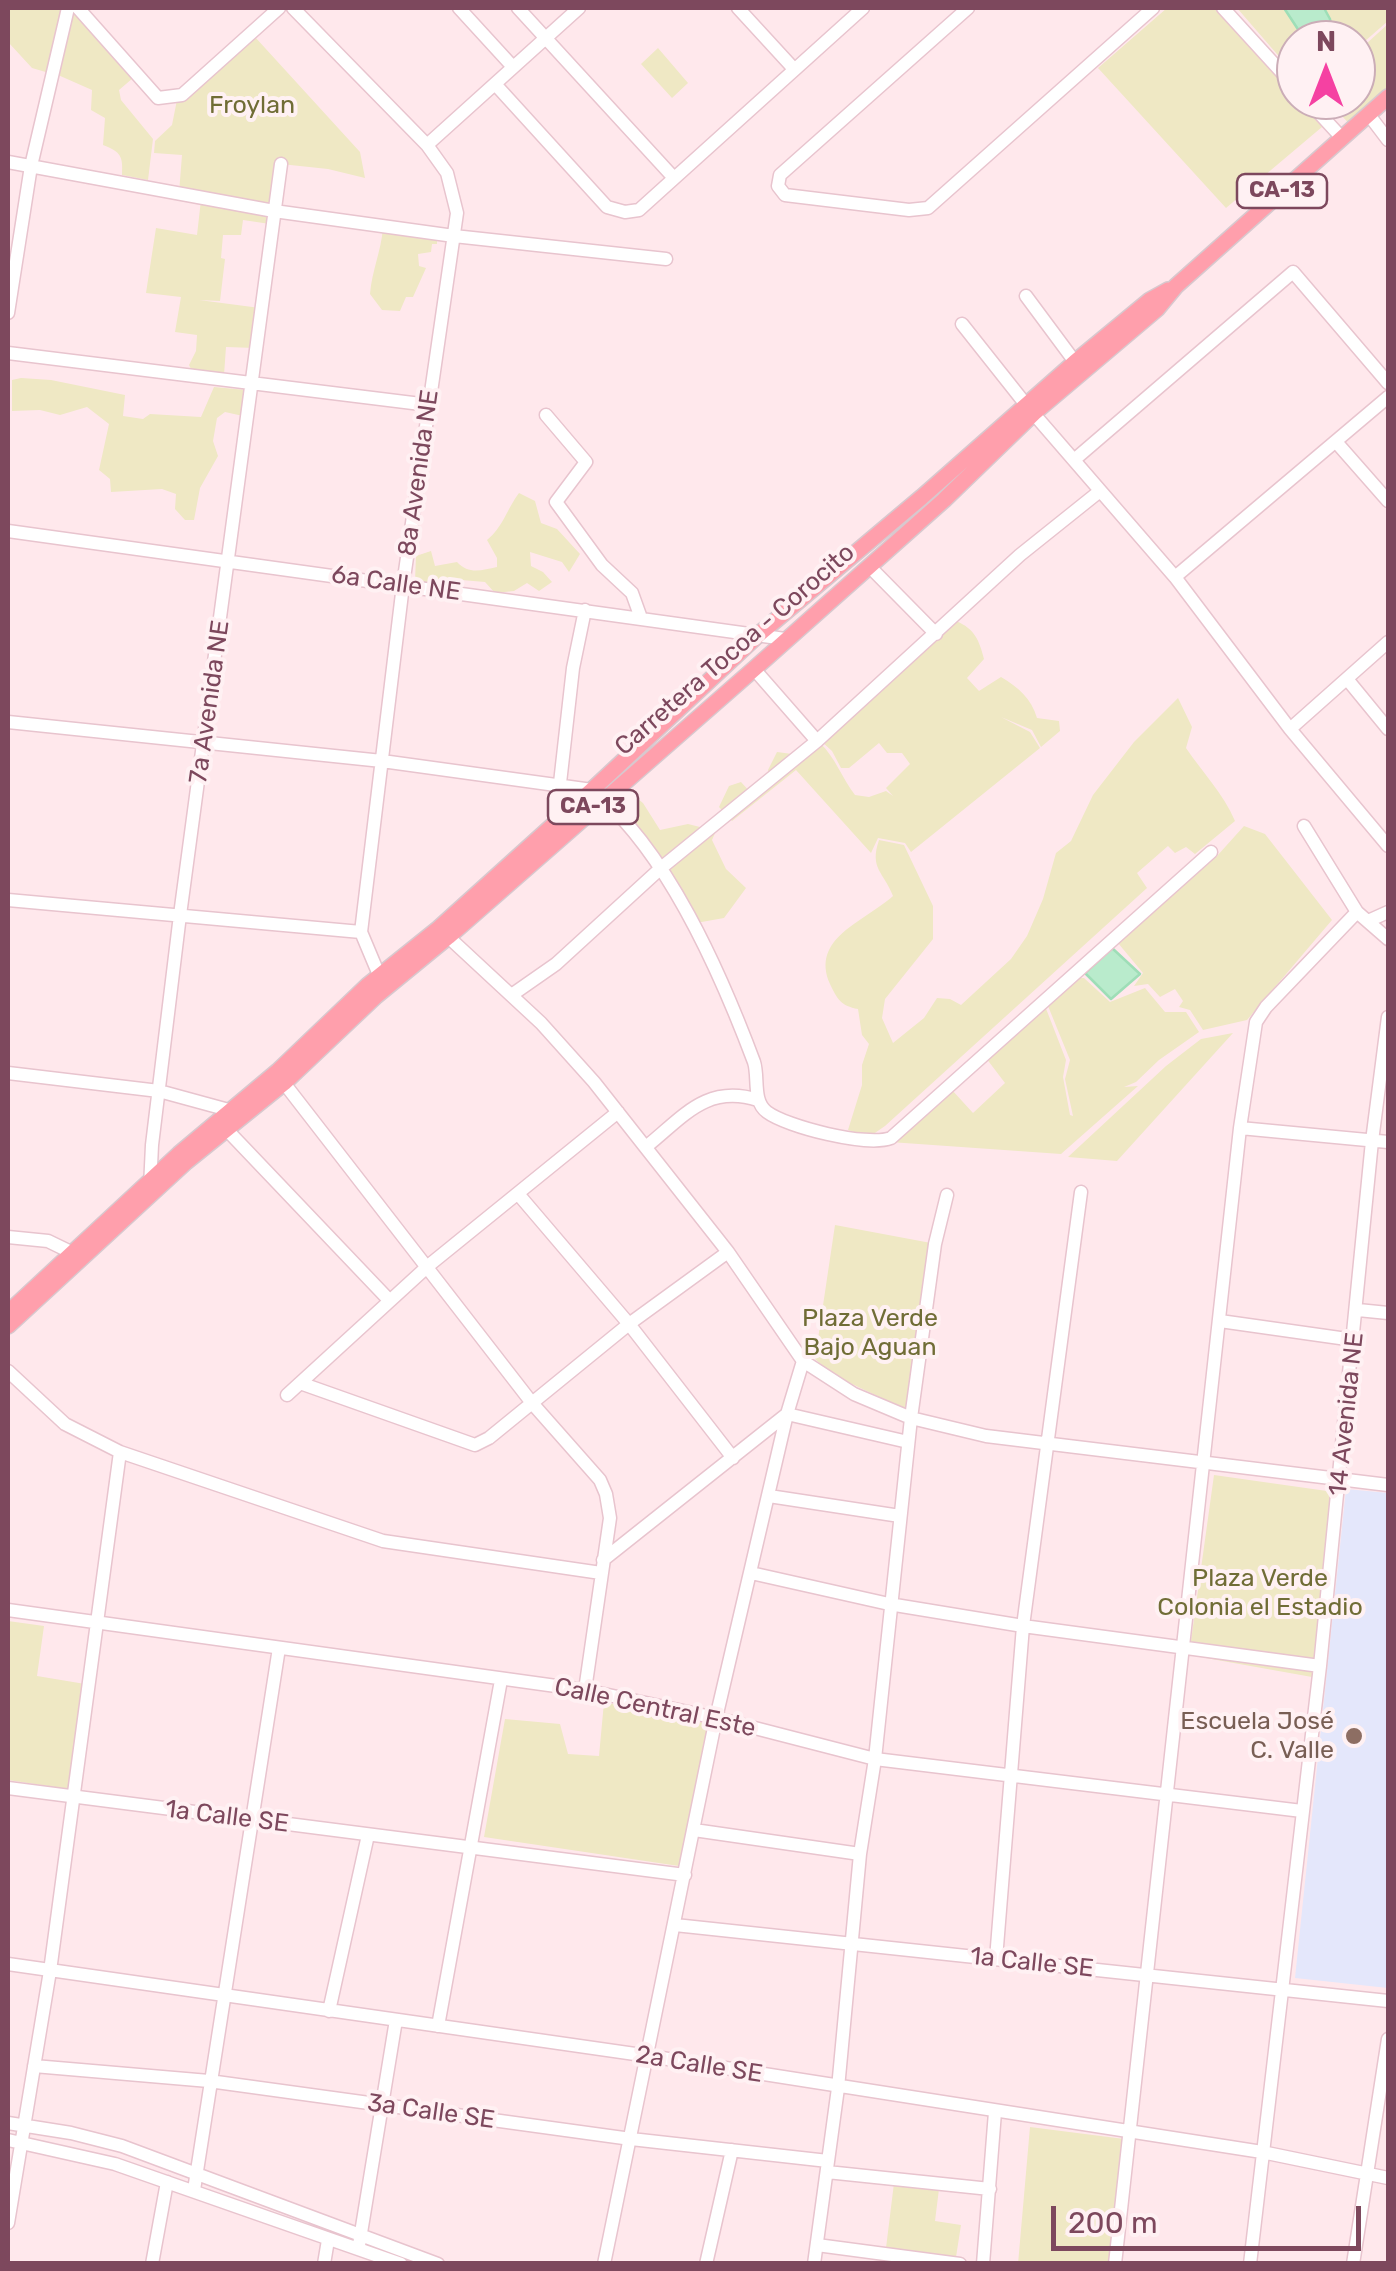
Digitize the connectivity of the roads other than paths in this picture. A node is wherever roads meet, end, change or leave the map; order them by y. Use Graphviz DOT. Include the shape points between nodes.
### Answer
graph roads {
  1 [pos="68,8"];
  2 [pos="78,8"];
  3 [pos="279,8"];
  4 [pos="294,8"];
  5 [pos="459,8"];
  6 [pos="518,8"];
  7 [pos="580,8"];
  8 [pos="738,8"];
  9 [pos="863,8"];
  10 [pos="968,8"];
  11 [pos="1153,8"];
  12 [pos="1223,8"];
  13 [pos="545,38"];
  14 [pos="1276,66"];
  15 [pos="513,68"];
  16 [pos="794,69"];
  17 [pos="495,84"];
  18 [pos="1325,120"];
  19 [pos="1362,120"];
  20 [pos="1373,120"];
  21 [pos="1342,138"];
  22 [pos="1388,140"];
  23 [pos="427,146"];
  24 [pos="8,162"];
  25 [pos="281,164"];
  26 [pos="31,166"];
  27 [pos="674,178"];
  28 [pos="274,211"];
  29 [pos="454,236"];
  30 [pos="666,259"];
  31 [pos="1176,286"];
  32 [pos="1026,296"];
  33 [pos="8,313"];
  34 [pos="962,324"];
  35 [pos="8,353"];
  36 [pos="1075,362"];
  37 [pos="1388,382"];
  38 [pos="253,384"];
  39 [pos="1388,397"];
  40 [pos="429,406"];
  41 [pos="1030,410"];
  42 [pos="546,415"];
  43 [pos="1337,443"];
  44 [pos="1074,460"];
  45 [pos="1100,491"];
  46 [pos="1388,501"];
  47 [pos="8,531"];
  48 [pos="229,561"];
  49 [pos="869,566"];
  50 [pos="1175,577"];
  51 [pos="403,585"];
  52 [pos="584,610"];
  53 [pos="640,618"];
  54 [pos="936,634"];
  55 [pos="758,635"];
  56 [pos="785,638"];
  57 [pos="1388,642"];
  58 [pos="754,670"];
  59 [pos="1346,679"];
  60 [pos="8,722"];
  61 [pos="1290,728"];
  62 [pos="1388,729"];
  63 [pos="817,741"];
  64 [pos="205,743"];
  65 [pos="382,761"];
  66 [pos="560,783"];
  67 [pos="598,794"];
  68 [pos="1304,826"];
  69 [pos="1388,846"];
  70 [pos="1211,852"];
  71 [pos="661,868"];
  72 [pos="8,900"];
  73 [pos="1388,912"];
  74 [pos="180,915"];
  75 [pos="1363,917"];
  76 [pos="361,932"];
  77 [pos="443,932"];
  78 [pos="1388,939"];
  79 [pos="382,982"];
  80 [pos="513,994"];
  81 [pos="1388,1018"];
  82 [pos="8,1073"];
  83 [pos="284,1083"];
  84 [pos="159,1091"];
  85 [pos="758,1100"];
  86 [pos="229,1110"];
  87 [pos="618,1112"];
  88 [pos="245,1116"];
  89 [pos="1240,1128"];
  90 [pos="228,1131"];
  91 [pos="1372,1141"];
  92 [pos="1388,1142"];
  93 [pos="646,1146"];
  94 [pos="150,1188"];
  95 [pos="1081,1192"];
  96 [pos="519,1195"];
  97 [pos="947,1195"];
  98 [pos="8,1237"];
  99 [pos="728,1252"];
  100 [pos="77,1254"];
  101 [pos="428,1266"];
  102 [pos="389,1300"];
  103 [pos="1358,1310"];
  104 [pos="8,1313"];
  105 [pos="1388,1313"];
  106 [pos="1220,1321"];
  107 [pos="629,1324"];
  108 [pos="8,1326"];
  109 [pos="1354,1340"];
  110 [pos="803,1362"];
  111 [pos="8,1371"];
  112 [pos="300,1383"];
  113 [pos="286,1395"];
  114 [pos="532,1403"];
  115 [pos="787,1414"];
  116 [pos="911,1418"];
  117 [pos="908,1442"];
  118 [pos="1047,1443"];
  119 [pos="120,1452"];
  120 [pos="733,1458"];
  121 [pos="1204,1463"];
  122 [pos="1340,1480"];
  123 [pos="1388,1485"];
  124 [pos="769,1496"];
  125 [pos="900,1516"];
  126 [pos="602,1566"];
  127 [pos="750,1573"];
  128 [pos="890,1604"];
  129 [pos="8,1610"];
  130 [pos="99,1623"];
  131 [pos="1023,1626"];
  132 [pos="279,1648"];
  133 [pos="1184,1648"];
  134 [pos="1320,1666"];
  135 [pos="501,1680"];
  136 [pos="585,1690"];
  137 [pos="716,1718"];
  138 [pos="875,1759"];
  139 [pos="1012,1776"];
  140 [pos="8,1788"];
  141 [pos="1168,1794"];
  142 [pos="72,1796"];
  143 [pos="1302,1810"];
  144 [pos="251,1820"];
  145 [pos="694,1830"];
  146 [pos="368,1835"];
  147 [pos="472,1848"];
  148 [pos="860,1854"];
  149 [pos="685,1875"];
  150 [pos="675,1926"];
  151 [pos="852,1944"];
  152 [pos="996,1959"];
  153 [pos="8,1964"];
  154 [pos="50,1971"];
  155 [pos="1148,1975"];
  156 [pos="1281,1990"];
  157 [pos="222,1996"];
  158 [pos="1388,2001"];
  159 [pos="329,2011"];
  160 [pos="396,2020"];
  161 [pos="438,2026"];
  162 [pos="1388,2039"];
  163 [pos="649,2056"];
  164 [pos="34,2066"];
  165 [pos="209,2081"];
  166 [pos="838,2088"];
  167 [pos="384,2106"];
  168 [pos="996,2112"];
  169 [pos="8,2123"];
  170 [pos="24,2126"];
  171 [pos="1131,2132"];
  172 [pos="631,2138"];
  173 [pos="15,2142"];
  174 [pos="732,2150"];
  175 [pos="1262,2152"];
  176 [pos="827,2166"];
  177 [pos="194,2172"];
  178 [pos="1370,2175"];
  179 [pos="1388,2178"];
  180 [pos="167,2182"];
  181 [pos="990,2189"];
  182 [pos="194,2190"];
  183 [pos="8,2223"];
  184 [pos="328,2240"];
  185 [pos="360,2244"];
  186 [pos="817,2245"];
  187 [pos="152,2264"];
  188 [pos="324,2264"];
  189 [pos="401,2264"];
  190 [pos="438,2264"];
  191 [pos="604,2264"];
  192 [pos="706,2264"];
  193 [pos="814,2264"];
  194 [pos="960,2264"];
  195 [pos="983,2264"];
  196 [pos="1115,2264"];
  197 [pos="1250,2264"];
  198 [pos="1353,2264"];
  1 -- 26 [label="street"];
  2 -- 3 [label="street" via="158,98 170,98 182,95"];
  4 -- 23 [label="street"];
  5 -- 15 [label="street"];
  6 -- 13 [label="street"];
  7 -- 13 [label="street"];
  8 -- 16 [label="street"];
  9 -- 16 [label="street"];
  10 -- 11 [label="street" via="780,175 785,195 928,208"];
  12 -- 14 [label="street"];
  13 -- 15 [label="street"];
  13 -- 27 [label="street"];
  15 -- 17 [label="street"];
  16 -- 27 [label="street"];
  17 -- 23 [label="street"];
  17 -- 27 [label="street" via="607,207 639,210"];
  18 -- 21 [label="street"];
  19 -- 21 [label="main road, Carretera Tocoa - Corocito / CA-13"];
  20 -- 22 [label="street"];
  21 -- 31 [label="main road, Carretera Tocoa - Corocito / CA-13"];
  23 -- 29 [label="street, 8a Avenida NE" via="454,192"];
  24 -- 26 [label="street"];
  25 -- 28 [label="street, 7a Avenida NE"];
  26 -- 28 [label="street"];
  26 -- 33 [label="street"];
  28 -- 29 [label="street"];
  28 -- 38 [label="street, 7a Avenida NE"];
  29 -- 30 [label="street"];
  29 -- 40 [label="street, 8a Avenida NE"];
  31 -- 36 [label="main road, Carretera Tocoa - Corocito / CA-13"];
  31 -- 41 [label="main road, Carretera Tocoa - Corocito / CA-13" via="1157,309"];
  32 -- 36 [label="street"];
  34 -- 41 [label="street"];
  35 -- 38 [label="street"];
  36 -- 41 [label="main road, Carretera Tocoa - Corocito / CA-13"];
  37 -- 44 [label="street" via="1292,272"];
  38 -- 40 [label="street"];
  38 -- 48 [label="street, 7a Avenida NE"];
  39 -- 43 [label="street"];
  40 -- 51 [label="street, 8a Avenida NE"];
  41 -- 44 [label="street"];
  41 -- 49 [label="main road, Carretera Tocoa - Corocito / CA-13"];
  41 -- 55 [label="main road, Carretera Tocoa - Corocito / CA-13"];
  42 -- 53 [label="street" via="586,462 556,502 602,565 632,593"];
  43 -- 46 [label="street"];
  43 -- 50 [label="street"];
  44 -- 45 [label="street"];
  45 -- 50 [label="street"];
  45 -- 54 [label="street"];
  47 -- 48 [label="street, 6a Calle NE"];
  48 -- 51 [label="street, 6a Calle NE"];
  48 -- 64 [label="street, 7a Avenida NE"];
  49 -- 54 [label="street"];
  49 -- 56 [label="main road, Carretera Tocoa - Corocito / CA-13"];
  50 -- 61 [label="street"];
  51 -- 52 [label="street, 6a Calle NE"];
  51 -- 65 [label="street, 8a Avenida NE"];
  52 -- 53 [label="street, 6a Calle NE"];
  52 -- 66 [label="street"];
  53 -- 55 [label="street, 6a Calle NE"];
  54 -- 63 [label="street"];
  55 -- 56 [label="street, 6a Calle NE"];
  55 -- 67 [label="main road, Carretera Tocoa - Corocito / CA-13"];
  56 -- 58 [label="main road, Carretera Tocoa - Corocito / CA-13"];
  57 -- 59 [label="street"];
  58 -- 63 [label="street"];
  58 -- 67 [label="main road, Carretera Tocoa - Corocito / CA-13"];
  59 -- 61 [label="street"];
  59 -- 62 [label="street"];
  60 -- 64 [label="street"];
  61 -- 69 [label="street"];
  63 -- 71 [label="street"];
  64 -- 65 [label="street"];
  64 -- 74 [label="street, 7a Avenida NE"];
  65 -- 66 [label="street"];
  65 -- 76 [label="street, 8a Avenida NE"];
  66 -- 67 [label="street"];
  67 -- 71 [label="street"];
  67 -- 77 [label="main road, Carretera Tocoa - Corocito / CA-13"];
  68 -- 75 [label="street"];
  70 -- 85 [label="street" via="891,1138 842,1138 767,1112"];
  71 -- 80 [label="street" via="556,964"];
  71 -- 85 [label="street" via="756,1067"];
  72 -- 74 [label="street"];
  73 -- 75 [label="street"];
  74 -- 76 [label="street"];
  74 -- 84 [label="street, 7a Avenida NE"];
  75 -- 78 [label="street"];
  75 -- 89 [label="street" via="1256,1022"];
  76 -- 79 [label="street"];
  77 -- 79 [label="main road, Carretera Tocoa - Corocito / CA-13"];
  77 -- 80 [label="street"];
  79 -- 83 [label="main road, Carretera Tocoa - Corocito / CA-13"];
  79 -- 86 [label="main road, Carretera Tocoa - Corocito / CA-13"];
  80 -- 87 [label="street"];
  81 -- 91 [label="street, 14 Avenida NE"];
  82 -- 84 [label="street"];
  83 -- 88 [label="main road, Carretera Tocoa - Corocito / CA-13"];
  83 -- 101 [label="street"];
  84 -- 86 [label="street"];
  84 -- 94 [label="street, 7a Avenida NE"];
  85 -- 93 [label="street" via="725,1094 700,1102"];
  86 -- 88 [label="street"];
  86 -- 94 [label="main road, Carretera Tocoa - Corocito / CA-13"];
  87 -- 93 [label="street"];
  87 -- 96 [label="street"];
  88 -- 90 [label="main road, Carretera Tocoa - Corocito / CA-13"];
  89 -- 91 [label="street"];
  89 -- 106 [label="street"];
  90 -- 94 [label="main road, Carretera Tocoa - Corocito / CA-13"];
  90 -- 102 [label="street"];
  91 -- 92 [label="street"];
  91 -- 103 [label="street, 14 Avenida NE"];
  93 -- 99 [label="street"];
  94 -- 100 [label="main road, Carretera Tocoa - Corocito / CA-13"];
  95 -- 118 [label="street"];
  96 -- 101 [label="street"];
  96 -- 107 [label="street"];
  97 -- 116 [label="street"];
  98 -- 100 [label="street" via="48,1240"];
  99 -- 107 [label="street"];
  99 -- 110 [label="street"];
  100 -- 104 [label="main road, Carretera Tocoa - Corocito / CA-13"];
  100 -- 108 [label="main road, Carretera Tocoa - Corocito / CA-13"];
  101 -- 102 [label="street"];
  101 -- 114 [label="street"];
  102 -- 112 [label="street"];
  103 -- 105 [label="street"];
  103 -- 109 [label="street, 14 Avenida NE"];
  106 -- 109 [label="street"];
  106 -- 121 [label="street"];
  107 -- 114 [label="street"];
  107 -- 120 [label="street"];
  109 -- 122 [label="street, 14 Avenida NE"];
  110 -- 115 [label="street"];
  110 -- 116 [label="street"];
  111 -- 119 [label="street" via="65,1424"];
  112 -- 113 [label="street"];
  112 -- 114 [label="street" via="475,1445"];
  114 -- 126 [label="street" via="600,1480 610,1518"];
  115 -- 117 [label="street"];
  115 -- 120 [label="street"];
  115 -- 124 [label="street"];
  116 -- 117 [label="street"];
  116 -- 118 [label="street"];
  117 -- 125 [label="street"];
  118 -- 121 [label="street"];
  118 -- 131 [label="street"];
  119 -- 126 [label="street" via="384,1540"];
  119 -- 130 [label="street"];
  120 -- 126 [label="street"];
  121 -- 122 [label="street"];
  121 -- 133 [label="street"];
  122 -- 123 [label="street"];
  122 -- 134 [label="street, 14 Avenida NE"];
  124 -- 125 [label="street"];
  124 -- 127 [label="street"];
  125 -- 128 [label="street"];
  126 -- 136 [label="street"];
  127 -- 128 [label="street"];
  127 -- 137 [label="street"];
  128 -- 131 [label="street"];
  128 -- 138 [label="street"];
  129 -- 130 [label="street, Calle Central Este"];
  130 -- 132 [label="street, Calle Central Este"];
  130 -- 142 [label="street"];
  131 -- 133 [label="street"];
  131 -- 139 [label="street"];
  132 -- 135 [label="street, Calle Central Este"];
  132 -- 144 [label="street"];
  133 -- 134 [label="street"];
  133 -- 141 [label="street"];
  134 -- 143 [label="street, 14 Avenida NE"];
  135 -- 136 [label="street, Calle Central Este"];
  135 -- 147 [label="street"];
  136 -- 137 [label="street, Calle Central Este"];
  137 -- 138 [label="street, Calle Central Este"];
  137 -- 145 [label="street"];
  138 -- 139 [label="street, Calle Central Este"];
  138 -- 148 [label="street"];
  139 -- 141 [label="street, Calle Central Este"];
  139 -- 152 [label="street"];
  140 -- 142 [label="street, 1a Calle SE"];
  141 -- 143 [label="street, Calle Central Este"];
  141 -- 155 [label="street"];
  142 -- 144 [label="street, 1a Calle SE"];
  142 -- 154 [label="street"];
  143 -- 156 [label="street, 14 Avenida NE"];
  144 -- 146 [label="street, 1a Calle SE"];
  144 -- 157 [label="street"];
  145 -- 148 [label="street"];
  145 -- 149 [label="street"];
  146 -- 147 [label="street, 1a Calle SE"];
  146 -- 159 [label="street"];
  147 -- 149 [label="street, 1a Calle SE"];
  147 -- 161 [label="street"];
  148 -- 151 [label="street"];
  149 -- 150 [label="street"];
  150 -- 151 [label="street, 1a Calle SE"];
  150 -- 163 [label="street"];
  151 -- 152 [label="street, 1a Calle SE"];
  151 -- 166 [label="street"];
  152 -- 155 [label="street, 1a Calle SE"];
  153 -- 154 [label="street, 2a Calle SE"];
  154 -- 157 [label="street, 2a Calle SE"];
  154 -- 164 [label="street"];
  155 -- 156 [label="street, 1a Calle SE"];
  155 -- 171 [label="street"];
  156 -- 158 [label="street, 1a Calle SE"];
  156 -- 175 [label="street, 14 Avenida NE"];
  157 -- 159 [label="street, 2a Calle SE"];
  157 -- 165 [label="street"];
  159 -- 160 [label="street, 2a Calle SE"];
  160 -- 161 [label="street, 2a Calle SE"];
  160 -- 167 [label="street"];
  161 -- 163 [label="street, 2a Calle SE"];
  162 -- 178 [label="street"];
  163 -- 166 [label="street, 2a Calle SE"];
  163 -- 172 [label="street"];
  164 -- 165 [label="street, 3a Calle SE"];
  164 -- 170 [label="street"];
  165 -- 167 [label="street, 3a Calle SE"];
  165 -- 177 [label="street"];
  166 -- 168 [label="street, 2a Calle SE"];
  166 -- 176 [label="street"];
  167 -- 172 [label="street, 3a Calle SE"];
  167 -- 185 [label="street"];
  168 -- 171 [label="street, 2a Calle SE"];
  168 -- 181 [label="street"];
  169 -- 170 [label="street"];
  170 -- 173 [label="street"];
  170 -- 177 [label="street" via="122,2146"];
  171 -- 175 [label="street, 2a Calle SE"];
  171 -- 196 [label="street"];
  172 -- 174 [label="street, 3a Calle SE"];
  172 -- 191 [label="street"];
  173 -- 180 [label="street"];
  173 -- 183 [label="street"];
  174 -- 176 [label="street, 3a Calle SE"];
  174 -- 192 [label="street"];
  175 -- 178 [label="street, 2a Calle SE"];
  175 -- 197 [label="street, 14 Avenida NE"];
  176 -- 181 [label="street, 3a Calle SE"];
  176 -- 186 [label="street"];
  177 -- 182 [label="street"];
  177 -- 185 [label="street"];
  178 -- 179 [label="street, 2a Calle SE"];
  178 -- 198 [label="street"];
  180 -- 182 [label="street"];
  180 -- 187 [label="street"];
  181 -- 195 [label="street"];
  182 -- 184 [label="street"];
  184 -- 185 [label="street"];
  184 -- 188 [label="street"];
  185 -- 189 [label="street"];
  185 -- 190 [label="street"];
  186 -- 193 [label="street"];
  186 -- 194 [label="street"];
}
